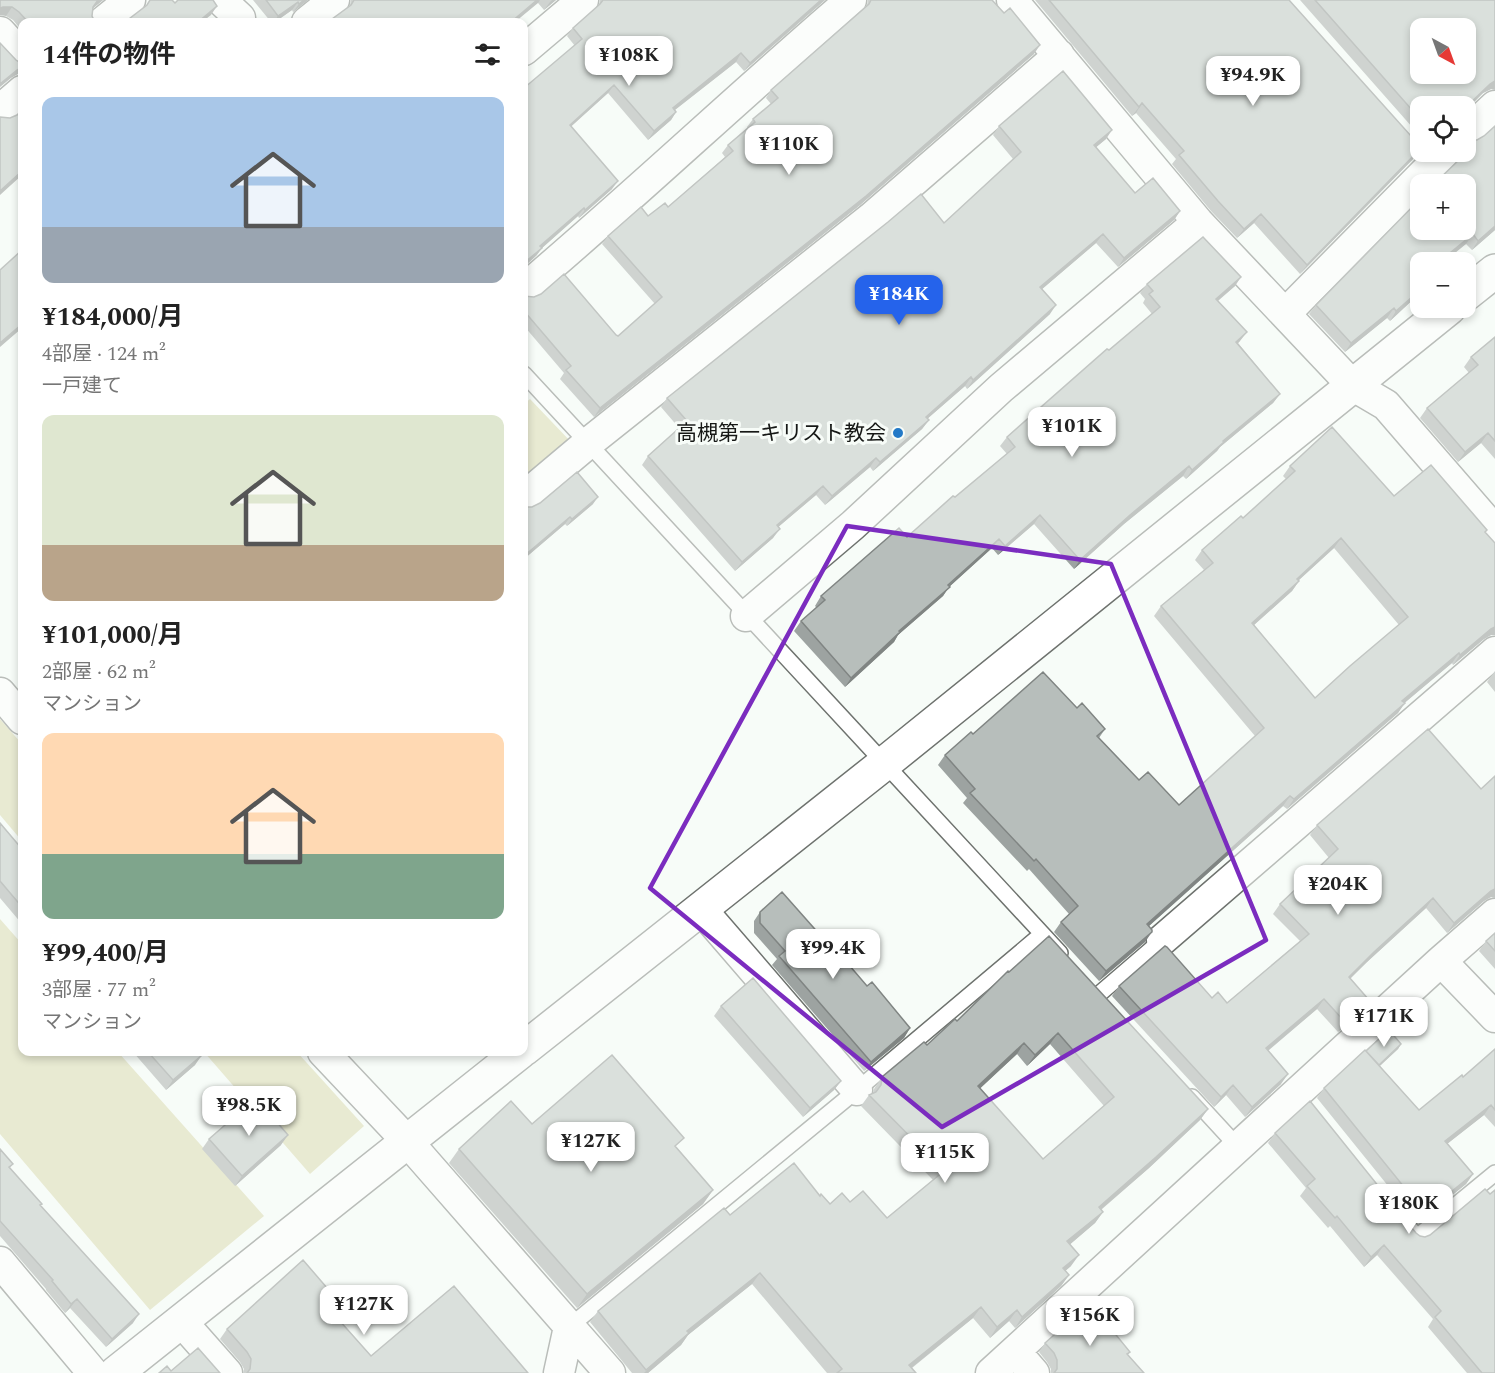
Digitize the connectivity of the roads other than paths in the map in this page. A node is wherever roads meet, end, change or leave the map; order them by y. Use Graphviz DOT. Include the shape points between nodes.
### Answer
graph roads {
  1 [pos="130,0"];
  2 [pos="334,0"];
  3 [pos="584,0"];
  4 [pos="851,0"];
  5 [pos="1012,0"];
  6 [pos="108,18"];
  7 [pos="312,18"];
  8 [pos="0,32"];
  9 [pos="528,47"];
  10 [pos="18,52"];
  11 [pos="1059,55"];
  12 [pos="18,94"];
  13 [pos="1495,106"];
  14 [pos="0,110"];
  15 [pos="1476,123"];
  16 [pos="1426,162"];
  17 [pos="1198,222"];
  18 [pos="1495,271"];
  19 [pos="528,286"];
  20 [pos="1476,286"];
  21 [pos="1285,314"];
  22 [pos="1436,318"];
  23 [pos="528,378"];
  24 [pos="1352,385"];
  25 [pos="587,444"];
  26 [pos="528,494"];
  27 [pos="1495,531"];
  28 [pos="746,616"];
  29 [pos="1495,652"];
  30 [pos="0,693"];
  31 [pos="18,714"];
  32 [pos="885,763"];
  33 [pos="701,909"];
  34 [pos="1495,914"];
  35 [pos="1042,934"];
  36 [pos="1162,940"];
  37 [pos="1066,960"];
  38 [pos="1441,961"];
  39 [pos="1098,995"];
  40 [pos="1495,1017"];
  41 [pos="528,1045"];
  42 [pos="327,1056"];
  43 [pos="514,1056"];
  44 [pos="1184,1088"];
  45 [pos="857,1090"];
  46 [pos="407,1141"];
  47 [pos="1238,1147"];
  48 [pos="1495,1173"];
  49 [pos="1395,1210"];
  50 [pos="0,1262"];
  51 [pos="181,1321"];
  52 [pos="569,1327"];
  53 [pos="1025,1362"];
  54 [pos="93,1373"];
  55 [pos="116,1373"];
  56 [pos="227,1373"];
  57 [pos="559,1373"];
  58 [pos="610,1373"];
  59 [pos="991,1373"];
  1 -- 6 [label="street"];
  2 -- 7 [label="street"];
  3 -- 9 [label="street"];
  4 -- 19 [label="street"];
  5 -- 11 [label="street"];
  8 -- 10 [label="street"];
  11 -- 17 [label="street"];
  11 -- 25 [label="street" via="871,218"];
  12 -- 14 [label="street"];
  13 -- 15 [label="street"];
  16 -- 21 [label="street"];
  17 -- 21 [label="street"];
  17 -- 28 [label="street" via="1001,388 853,525"];
  18 -- 20 [label="street"];
  21 -- 24 [label="street"];
  22 -- 24 [label="street"];
  23 -- 25 [label="lane"];
  24 -- 27 [label="street" via="1386,405"];
  24 -- 32 [label="street"];
  25 -- 26 [label="street"];
  25 -- 28 [label="lane"];
  28 -- 32 [label="lane"];
  29 -- 36 [label="street"];
  30 -- 31 [label="street"];
  32 -- 33 [label="street"];
  32 -- 35 [label="lane"];
  33 -- 41 [label="street"];
  33 -- 45 [label="street"];
  34 -- 38 [label="street"];
  35 -- 37 [label="lane"];
  35 -- 45 [label="lane"];
  36 -- 39 [label="lane"];
  38 -- 40 [label="street"];
  38 -- 47 [label="street" via="1303,1095"];
  42 -- 46 [label="street"];
  43 -- 46 [label="street"];
  44 -- 47 [label="lane"];
  45 -- 52 [label="lane"];
  46 -- 51 [label="street"];
  46 -- 52 [label="street"];
  47 -- 53 [label="street"];
  48 -- 49 [label="lane" via="1417,1237"];
  50 -- 54 [label="street"];
  51 -- 55 [label="street"];
  51 -- 56 [label="street"];
  52 -- 57 [label="street"];
  52 -- 58 [label="street"];
  53 -- 59 [label="street"];
}
